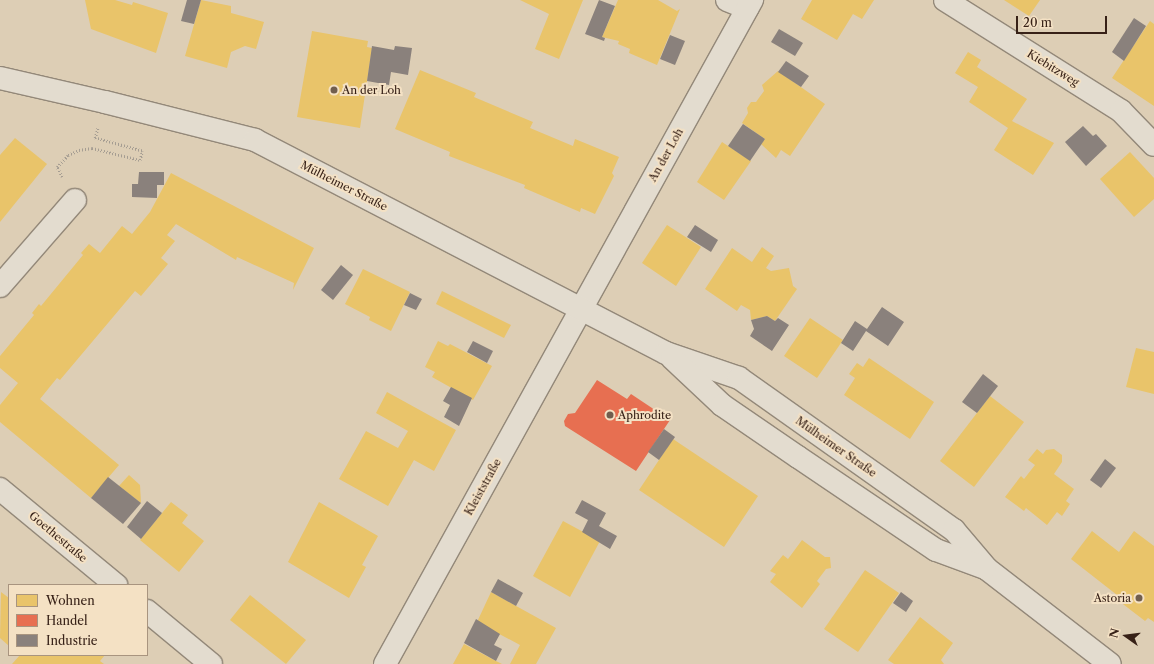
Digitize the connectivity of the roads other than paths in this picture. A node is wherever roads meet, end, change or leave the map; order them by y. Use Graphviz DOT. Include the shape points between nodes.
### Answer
graph roads {
  1 [pos="727,0"];
  2 [pos="945,0"];
  3 [pos="749,4"];
  4 [pos="0,78"];
  5 [pos="1154,145"];
  6 [pos="75,200"];
  7 [pos="0,286"];
  8 [pos="582,310"];
  9 [pos="666,353"];
  10 [pos="0,488"];
  11 [pos="987,569"];
  12 [pos="115,584"];
  13 [pos="148,612"];
  14 [pos="211,664"];
  15 [pos="385,664"];
  16 [pos="1110,664"];
  1 -- 3 [label="main road"];
  2 -- 5 [label="main road, Kiebitzweg" via="1121,111"];
  3 -- 8 [label="main road, An der Loh"];
  4 -- 8 [label="main road, Mülheimer Straße" via="255,140"];
  6 -- 7 [label="main road"];
  8 -- 9 [label="main road, Mülheimer Straße"];
  8 -- 15 [label="main road, Kleiststraße"];
  9 -- 11 [label="main road, Mülheimer Straße" via="722,405 936,550"];
  9 -- 11 [label="main road, Mülheimer Straße" via="739,378 954,530"];
  10 -- 12 [label="main road, Goethestraße"];
  11 -- 16 [label="main road, Mülheimer Straße"];
  13 -- 14 [label="main road"];
}
